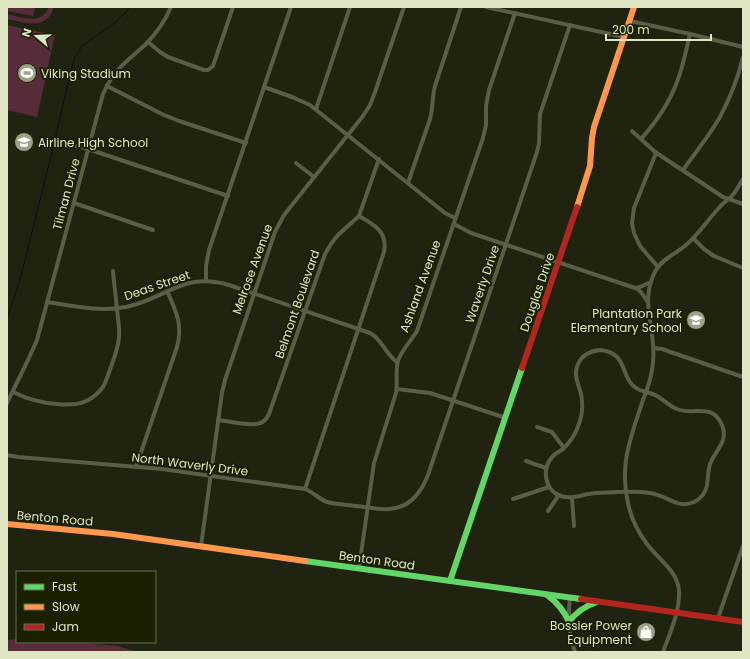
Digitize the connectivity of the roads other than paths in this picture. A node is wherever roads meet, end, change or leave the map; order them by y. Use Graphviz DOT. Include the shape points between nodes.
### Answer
graph roads {
  1 [pos="171,7"];
  2 [pos="233,7"];
  3 [pos="291,7"];
  4 [pos="350,7"];
  5 [pos="404,7"];
  6 [pos="461,7"];
  7 [pos="486,7"];
  8 [pos="634,7"];
  9 [pos="515,13"];
  10 [pos="630,21"];
  11 [pos="570,25"];
  12 [pos="690,34"];
  13 [pos="624,37"];
  14 [pos="148,42"];
  15 [pos="743,47"];
  16 [pos="743,57"];
  17 [pos="107,86"];
  18 [pos="264,87"];
  19 [pos="316,109"];
  20 [pos="632,131"];
  21 [pos="348,135"];
  22 [pos="641,139"];
  23 [pos="61,142"];
  24 [pos="246,143"];
  25 [pos="88,149"];
  26 [pos="656,153"];
  27 [pos="379,159"];
  28 [pos="296,163"];
  29 [pos="683,170"];
  30 [pos="314,177"];
  31 [pos="743,179"];
  32 [pos="408,183"];
  33 [pos="228,196"];
  34 [pos="728,199"];
  35 [pos="74,203"];
  36 [pos="743,204"];
  37 [pos="359,216"];
  38 [pos="456,218"];
  39 [pos="454,224"];
  40 [pos="153,230"];
  41 [pos="692,238"];
  42 [pos="506,244"];
  43 [pos="558,262"];
  44 [pos="658,267"];
  45 [pos="743,268"];
  46 [pos="113,271"];
  47 [pos="206,281"];
  48 [pos="651,282"];
  49 [pos="635,288"];
  50 [pos="167,291"];
  51 [pos="254,293"];
  52 [pos="648,301"];
  53 [pos="47,302"];
  54 [pos="117,308"];
  55 [pos="305,311"];
  56 [pos="358,329"];
  57 [pos="654,348"];
  58 [pos="397,362"];
  59 [pos="743,377"];
  60 [pos="397,389"];
  61 [pos="13,392"];
  62 [pos="646,392"];
  63 [pos="453,400"];
  64 [pos="7,403"];
  65 [pos="506,418"];
  66 [pos="218,420"];
  67 [pos="537,427"];
  68 [pos="564,448"];
  69 [pos="7,455"];
  70 [pos="526,461"];
  71 [pos="136,467"];
  72 [pos="546,468"];
  73 [pos="211,476"];
  74 [pos="549,487"];
  75 [pos="305,489"];
  76 [pos="626,492"];
  77 [pos="559,495"];
  78 [pos="572,498"];
  79 [pos="513,499"];
  80 [pos="367,507"];
  81 [pos="548,511"];
  82 [pos="7,524"];
  83 [pos="574,526"];
  84 [pos="201,546"];
  85 [pos="743,546"];
  86 [pos="359,568"];
  87 [pos="450,581"];
  88 [pos="545,594"];
  89 [pos="570,597"];
  90 [pos="599,601"];
  91 [pos="676,612"];
  92 [pos="718,618"];
  93 [pos="569,622"];
  94 [pos="743,622"];
  95 [pos="575,652"];
  96 [pos="663,652"];
  1 -- 14 [label="street, Tilman Drive" via="162,25"];
  2 -- 14 [label="street" via="213,66 208,70 168,57"];
  3 -- 18 [label="street"];
  4 -- 19 [label="street"];
  5 -- 21 [label="street, Melrose Avenue" via="373,100"];
  6 -- 32 [label="street" via="432,96 430,119"];
  7 -- 9 [label="street"];
  8 -- 10 [label="main road, Douglas Drive"];
  9 -- 11 [label="street"];
  9 -- 38 [label="street, Ashland Avenue" via="489,90 486,128"];
  10 -- 12 [label="street"];
  10 -- 13 [label="main road, Douglas Drive"];
  11 -- 13 [label="street"];
  11 -- 42 [label="street, Waverly Drive" via="540,114 537,152"];
  12 -- 15 [label="street"];
  12 -- 22 [label="street" via="680,75 670,99 659,118"];
  13 -- 43 [label="main road, Douglas Drive" via="594,127 592,162"];
  14 -- 17 [label="street, Tilman Drive" via="118,68"];
  16 -- 29 [label="street" via="734,86 720,116"];
  17 -- 24 [label="street" via="168,116"];
  17 -- 25 [label="street, Tilman Drive"];
  18 -- 19 [label="street" via="302,100"];
  18 -- 24 [label="street"];
  19 -- 21 [label="street"];
  20 -- 22 [label="street"];
  21 -- 27 [label="street"];
  21 -- 30 [label="street, Melrose Avenue"];
  22 -- 26 [label="street"];
  23 -- 25 [label="street"];
  24 -- 33 [label="street"];
  25 -- 33 [label="street"];
  25 -- 35 [label="street, Tilman Drive"];
  26 -- 29 [label="street"];
  26 -- 44 [label="street" via="634,208 632,223 640,246"];
  27 -- 32 [label="street"];
  27 -- 37 [label="street, Belmont Boulevard"];
  28 -- 30 [label="street"];
  29 -- 34 [label="street"];
  30 -- 51 [label="street, Melrose Avenue" via="278,226"];
  31 -- 34 [label="street"];
  32 -- 38 [label="street" via="445,213"];
  33 -- 47 [label="street" via="209,250"];
  34 -- 36 [label="street"];
  34 -- 41 [label="street"];
  35 -- 40 [label="street"];
  35 -- 53 [label="street, Tilman Drive"];
  37 -- 55 [label="street, Belmont Boulevard" via="338,235 324,254"];
  37 -- 56 [label="street" via="380,231 385,245"];
  38 -- 39 [label="street, Ashland Avenue"];
  39 -- 42 [label="street" via="471,233"];
  39 -- 58 [label="street, Ashland Avenue" via="417,331"];
  41 -- 44 [label="street"];
  41 -- 45 [label="street" via="714,256"];
  42 -- 43 [label="street"];
  42 -- 63 [label="street, Waverly Drive"];
  43 -- 49 [label="street"];
  43 -- 65 [label="main road, Douglas Drive"];
  44 -- 48 [label="street"];
  46 -- 54 [label="street"];
  47 -- 50 [label="street, Deas Street" via="187,283"];
  47 -- 51 [label="street, Deas Street" via="223,283"];
  48 -- 49 [label="street"];
  48 -- 52 [label="street"];
  49 -- 52 [label="street"];
  50 -- 54 [label="street, Deas Street" via="143,302"];
  50 -- 71 [label="street" via="180,326 178,342"];
  51 -- 55 [label="street, Deas Street"];
  51 -- 66 [label="street, Melrose Avenue" via="226,373"];
  52 -- 57 [label="street"];
  53 -- 54 [label="street, Deas Street" via="93,308"];
  53 -- 61 [label="street, Tilman Drive" via="34,347"];
  54 -- 61 [label="street" via="118,343 105,383 95,395 84,402 69,405 40,402"];
  55 -- 56 [label="street, Deas Street"];
  55 -- 66 [label="street, Belmont Boulevard" via="274,404 266,418 260,423 253,424"];
  56 -- 58 [label="street, Deas Street" via="374,336"];
  56 -- 75 [label="street"];
  57 -- 59 [label="street"];
  57 -- 62 [label="street"];
  58 -- 60 [label="street"];
  60 -- 63 [label="street" via="430,393"];
  60 -- 80 [label="street" via="375,458"];
  61 -- 64 [label="street, Tilman Drive"];
  62 -- 68 [label="street" via="630,383 615,355 600,350 588,353 581,359 576,371 582,400 580,423 573,438"];
  62 -- 76 [label="street" via="626,454"];
  62 -- 76 [label="street" via="658,396 679,410 702,410 713,414 723,426 723,440 710,464 706,490 695,502 679,504 654,494"];
  63 -- 65 [label="street"];
  63 -- 80 [label="street, Waverly Drive" via="428,475 419,493 398,508"];
  65 -- 87 [label="main road, Douglas Drive"];
  66 -- 73 [label="street, Melrose Avenue"];
  67 -- 68 [label="street" via="552,432"];
  68 -- 72 [label="street" via="553,456"];
  69 -- 71 [label="street, North Waverly Drive"];
  70 -- 72 [label="street"];
  71 -- 73 [label="street, North Waverly Drive"];
  72 -- 74 [label="street"];
  73 -- 75 [label="street, North Waverly Drive"];
  73 -- 84 [label="street, Melrose Avenue"];
  74 -- 77 [label="street"];
  74 -- 79 [label="street"];
  75 -- 80 [label="street, North Waverly Drive" via="327,502"];
  76 -- 78 [label="street" via="594,493"];
  76 -- 91 [label="street" via="638,530 676,579 679,595"];
  77 -- 78 [label="street"];
  77 -- 81 [label="street"];
  78 -- 83 [label="street"];
  80 -- 86 [label="street"];
  82 -- 84 [label="main road, Benton Road" via="113,534"];
  84 -- 86 [label="main road, Benton Road"];
  85 -- 92 [label="street"];
  86 -- 87 [label="main road, Benton Road"];
  87 -- 88 [label="main road, Benton Road"];
  88 -- 89 [label="main road, Benton Road"];
  88 -- 93 [label="main road" via="560,606"];
  89 -- 90 [label="main road, Benton Road"];
  89 -- 93 [label="street"];
  90 -- 91 [label="main road, Benton Road"];
  90 -- 93 [label="main road" via="583,608"];
  91 -- 92 [label="main road, Benton Road"];
  91 -- 96 [label="street"];
  92 -- 94 [label="main road, Benton Road"];
  93 -- 95 [label="street"];
}
